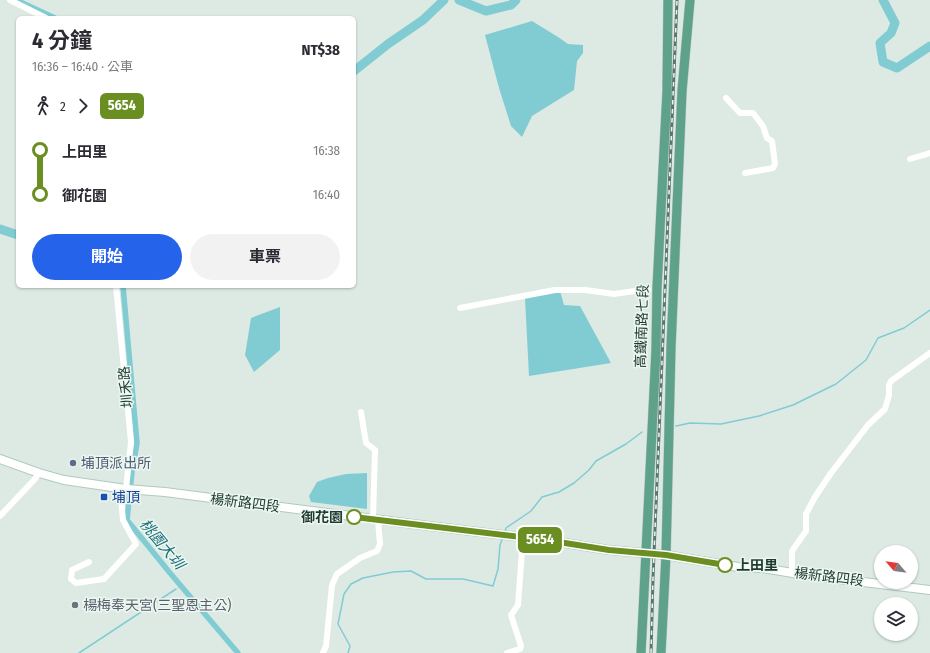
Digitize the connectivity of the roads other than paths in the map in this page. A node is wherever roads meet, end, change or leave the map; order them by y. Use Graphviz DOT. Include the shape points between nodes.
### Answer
graph roads {
  1 [pos="10,0"];
  2 [pos="668,0"];
  3 [pos="690,1"];
  4 [pos="42,16"];
  5 [pos="726,98"];
  6 [pos="930,153"];
  7 [pos="910,159"];
  8 [pos="745,173"];
  9 [pos="116,288"];
  10 [pos="648,289"];
  11 [pos="460,308"];
  12 [pos="930,353"];
  13 [pos="360,412"];
  14 [pos="0,459"];
  15 [pos="39,473"];
  16 [pos="126,489"];
  17 [pos="0,516"];
  18 [pos="376,520"];
  19 [pos="523,538"];
  20 [pos="646,553"];
  21 [pos="666,555"];
  22 [pos="89,562"];
  23 [pos="792,573"];
  24 [pos="930,590"];
  25 [pos="323,653"];
  26 [pos="507,653"];
  27 [pos="641,653"];
  28 [pos="661,653"];
  1 -- 4 [label="street"];
  2 -- 20 [label="main road, 高鐵南路七段" via="664,32 667,91"];
  3 -- 21 [label="main road" via="687,64 682,91 671,347"];
  5 -- 8 [label="street" via="740,113 752,113 763,126 767,138 772,141 775,164 773,168"];
  6 -- 7 [label="street"];
  9 -- 16 [label="street, 圳禾路" via="131,442"];
  10 -- 11 [label="street" via="614,294 585,290 555,290"];
  12 -- 23 [label="street" via="891,381 885,409 868,425 815,497 806,514 806,531 792,551"];
  13 -- 18 [label="street" via="366,443 375,450"];
  14 -- 15 [label="main road, 楊新路四段"];
  15 -- 16 [label="main road, 楊新路四段" via="64,480"];
  15 -- 17 [label="street"];
  16 -- 18 [label="main road, 楊新路四段"];
  16 -- 22 [label="street, 圳禾路" via="123,520 136,544 104,579 76,583 71,579 72,570"];
  18 -- 19 [label="main road, 楊新路四段"];
  18 -- 25 [label="street" via="380,544 377,551 360,558 336,574 332,585 326,646"];
  19 -- 20 [label="main road, 楊新路四段"];
  19 -- 26 [label="street" via="518,605 511,615 521,646 520,649"];
  20 -- 21 [label="main road, 楊新路四段"];
  20 -- 27 [label="main road, 高鐵南路七段"];
  21 -- 23 [label="main road, 楊新路四段"];
  21 -- 28 [label="main road"];
  23 -- 24 [label="main road, 楊新路四段"];
}
